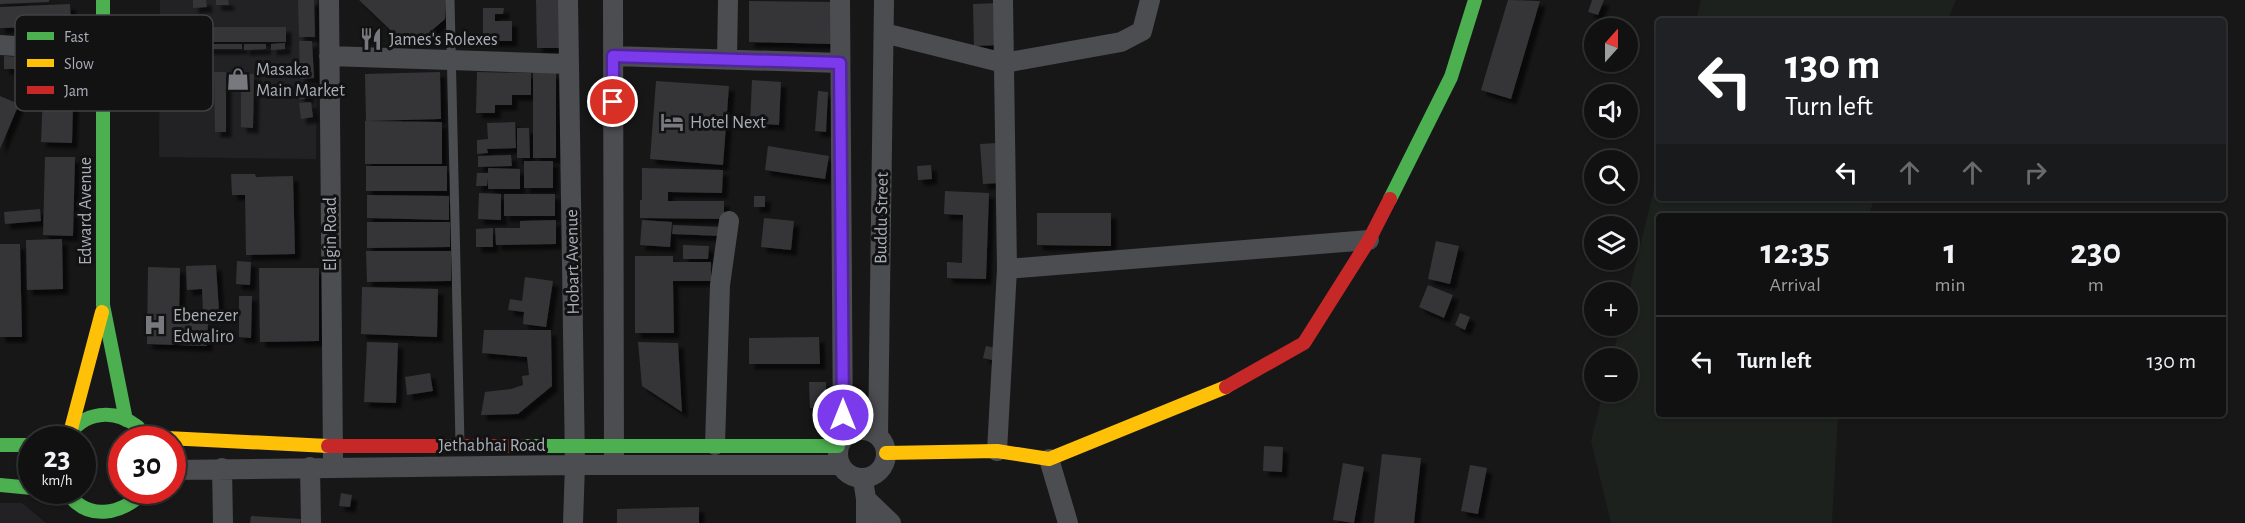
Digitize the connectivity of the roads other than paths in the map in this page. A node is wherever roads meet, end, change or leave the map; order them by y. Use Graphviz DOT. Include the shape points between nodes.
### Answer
graph roads {
  1 [pos="103,0"];
  2 [pos="329,0"];
  3 [pos="450,0"];
  4 [pos="568,0"];
  5 [pos="613,0"];
  6 [pos="728,0"];
  7 [pos="840,0"];
  8 [pos="884,0"];
  9 [pos="1003,0"];
  10 [pos="1150,0"];
  11 [pos="1475,0"];
  12 [pos="103,15"];
  13 [pos="884,33"];
  14 [pos="0,45"];
  15 [pos="15,46"];
  16 [pos="329,56"];
  17 [pos="613,56"];
  18 [pos="451,58"];
  19 [pos="727,60"];
  20 [pos="840,63"];
  21 [pos="1004,63"];
  22 [pos="568,64"];
  23 [pos="102,111"];
  24 [pos="729,221"];
  25 [pos="1369,240"];
  26 [pos="1007,270"];
  27 [pos="103,305"];
  28 [pos="126,420"];
  29 [pos="71,426"];
  30 [pos="77,426"];
  31 [pos="137,426"];
  32 [pos="186,440"];
  33 [pos="882,444"];
  34 [pos="0,445"];
  35 [pos="18,445"];
  36 [pos="460,445"];
  37 [pos="613,445"];
  38 [pos="714,445"];
  39 [pos="332,446"];
  40 [pos="840,450"];
  41 [pos="997,451"];
  42 [pos="575,455"];
  43 [pos="1049,459"];
  44 [pos="614,465"];
  45 [pos="310,467"];
  46 [pos="333,467"];
  47 [pos="222,468"];
  48 [pos="186,469"];
  49 [pos="863,479"];
  50 [pos="0,485"];
  51 [pos="18,487"];
  52 [pos="866,500"];
  53 [pos="77,504"];
  54 [pos="132,504"];
  55 [pos="94,510"];
  56 [pos="101,523"];
  57 [pos="223,523"];
  58 [pos="311,523"];
  59 [pos="573,523"];
  60 [pos="866,523"];
  61 [pos="891,523"];
  62 [pos="1068,523"];
  1 -- 12 [label="street, Edward Avenue"];
  2 -- 16 [label="street, Elgin Road"];
  3 -- 18 [label="lane"];
  4 -- 22 [label="street, Hobart Avenue"];
  5 -- 17 [label="street"];
  6 -- 19 [label="street"];
  7 -- 20 [label="street"];
  8 -- 13 [label="street, Buddu Street"];
  9 -- 21 [label="street"];
  10 -- 21 [label="street" via="1142,31 1121,42"];
  11 -- 25 [label="street" via="1451,77"];
  13 -- 21 [label="street"];
  13 -- 33 [label="street, Buddu Street"];
  14 -- 15 [label="street"];
  16 -- 18 [label="street"];
  16 -- 39 [label="street, Elgin Road"];
  17 -- 19 [label="street"];
  17 -- 37 [label="street"];
  18 -- 22 [label="street"];
  18 -- 36 [label="lane"];
  19 -- 20 [label="street"];
  20 -- 40 [label="street"];
  21 -- 26 [label="street"];
  22 -- 42 [label="street, Hobart Avenue"];
  23 -- 27 [label="street, Edward Avenue"];
  24 -- 38 [label="street" via="720,285"];
  25 -- 26 [label="street"];
  25 -- 43 [label="street" via="1304,343 1228,386"];
  26 -- 41 [label="street"];
  27 -- 28 [label="street, Edward Avenue"];
  27 -- 29 [label="street"];
  28 -- 30 [label="street" via="99,415 84,419"];
  28 -- 31 [label="street"];
  32 -- 39 [label="street, Jethabhai Road"];
  33 -- 40 [label="street" via="869,431 860,430 851,432"];
  33 -- 41 [label="street"];
  33 -- 49 [label="street" via="885,462 880,471"];
  34 -- 35 [label="street"];
  36 -- 39 [label="street, Jethabhai Road"];
  36 -- 42 [label="street, Jethabhai Road"];
  37 -- 38 [label="street, Jethabhai Road"];
  37 -- 42 [label="street, Jethabhai Road"];
  37 -- 44 [label="street"];
  38 -- 40 [label="street, Jethabhai Road"];
  39 -- 46 [label="street, Elgin Road"];
  40 -- 44 [label="street, Jethabhai Road"];
  40 -- 49 [label="street" via="845,472"];
  41 -- 43 [label="street"];
  42 -- 44 [label="street, Jethabhai Road"];
  42 -- 46 [label="street, Jethabhai Road"];
  42 -- 59 [label="street, Hobart Avenue"];
  43 -- 62 [label="street"];
  45 -- 46 [label="street, Jethabhai Road"];
  45 -- 47 [label="street, Jethabhai Road"];
  45 -- 58 [label="street"];
  47 -- 48 [label="street, Jethabhai Road"];
  47 -- 57 [label="street"];
  49 -- 52 [label="street"];
  50 -- 51 [label="street"];
  52 -- 60 [label="street"];
  52 -- 61 [label="street"];
  53 -- 55 [label="street"];
  54 -- 55 [label="street" via="117,510"];
  55 -- 56 [label="street"];
}
